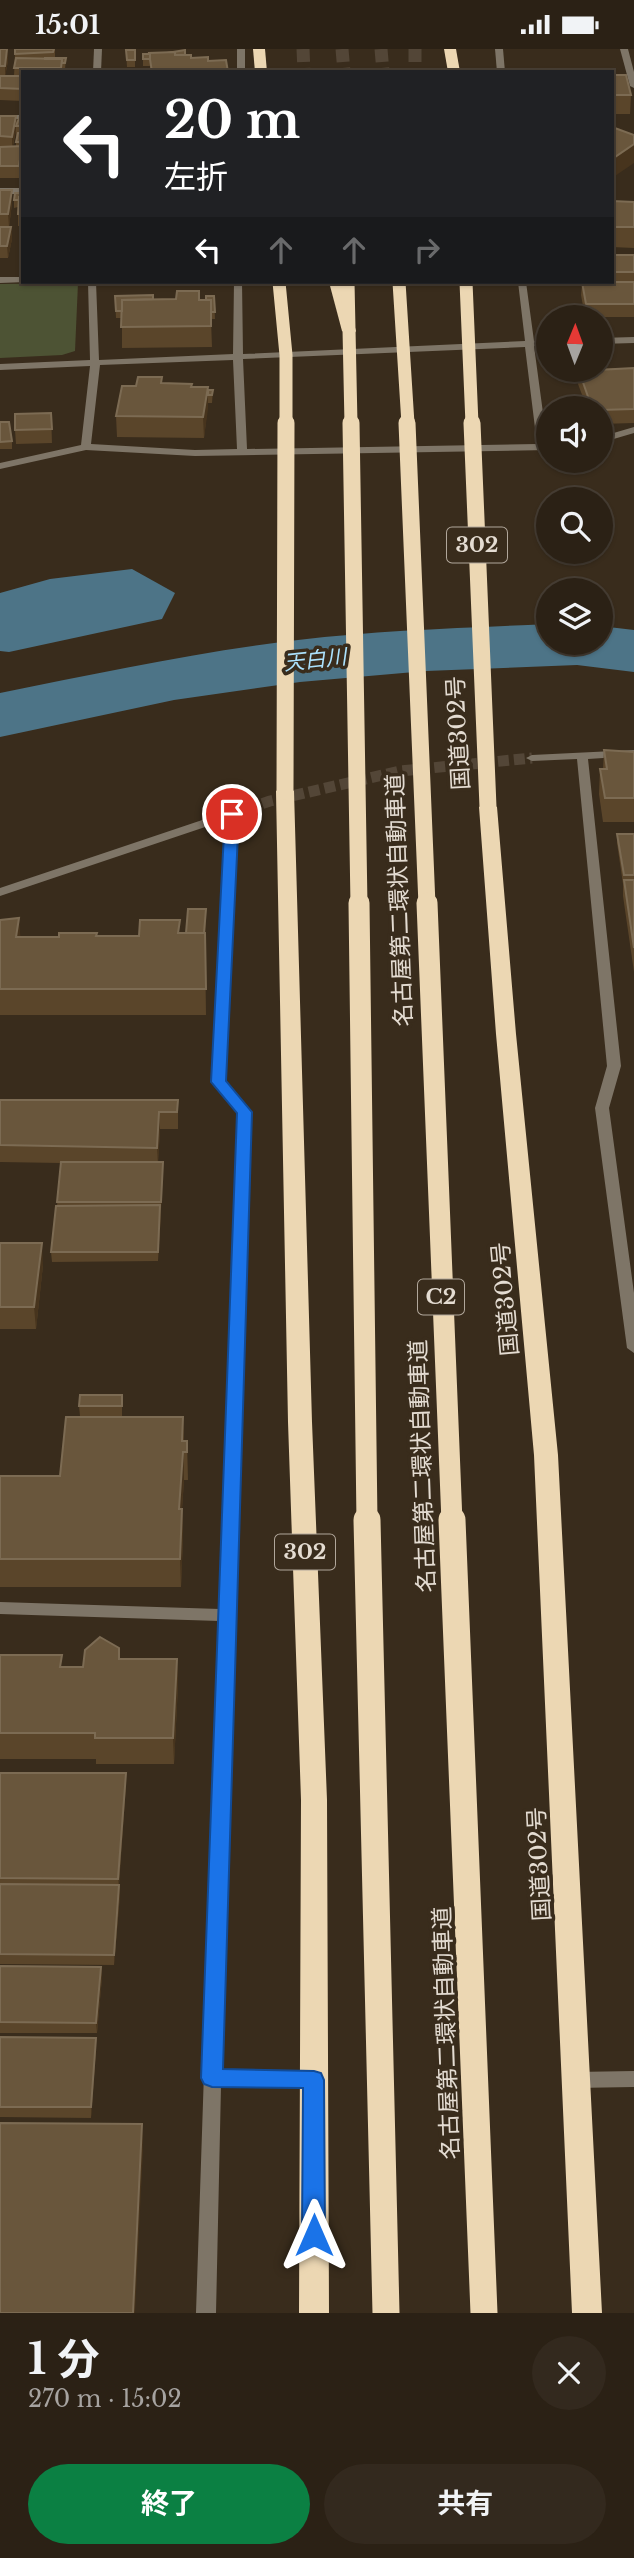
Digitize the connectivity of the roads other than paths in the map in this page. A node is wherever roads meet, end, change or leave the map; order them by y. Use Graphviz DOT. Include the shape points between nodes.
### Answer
graph roads {
  1 [pos="98,49"];
  2 [pos="241,49"];
  3 [pos="259,49"];
  4 [pos="450,49"];
  5 [pos="499,49"];
  6 [pos="624,49"];
  7 [pos="261,69"];
  8 [pos="97,70"];
  9 [pos="240,70"];
  10 [pos="454,70"];
  11 [pos="501,70"];
  12 [pos="634,86"];
  13 [pos="0,117"];
  14 [pos="21,117"];
  15 [pos="0,191"];
  16 [pos="21,191"];
  17 [pos="0,280"];
  18 [pos="21,280"];
  19 [pos="92,284"];
  20 [pos="239,284"];
  21 [pos="279,284"];
  22 [pos="336,284"];
  23 [pos="348,284"];
  24 [pos="399,284"];
  25 [pos="405,284"];
  26 [pos="466,284"];
  27 [pos="522,284"];
  28 [pos="402,314"];
  29 [pos="349,331"];
  30 [pos="634,340"];
  31 [pos="613,341"];
  32 [pos="528,344"];
  33 [pos="536,344"];
  34 [pos="238,358"];
  35 [pos="95,365"];
  36 [pos="0,367"];
  37 [pos="537,396"];
  38 [pos="634,430"];
  39 [pos="613,436"];
  40 [pos="86,447"];
  41 [pos="536,447"];
  42 [pos="242,452"];
  43 [pos="0,466"];
  44 [pos="634,753"];
  45 [pos="582,756"];
  46 [pos="532,758"];
  47 [pos="0,892"];
  48 [pos="634,1348"];
  49 [pos="0,1608"];
  50 [pos="226,1615"];
  51 [pos="212,2078"];
  52 [pos="634,2079"];
  53 [pos="314,2080"];
  54 [pos="575,2080"];
  55 [pos="206,2313"];
  56 [pos="314,2313"];
  57 [pos="386,2313"];
  58 [pos="484,2313"];
  59 [pos="587,2313"];
  1 -- 8 [label="street"];
  2 -- 9 [label="street"];
  3 -- 7 [label="highway"];
  4 -- 10 [label="highway"];
  5 -- 11 [label="street"];
  6 -- 12 [label="street"];
  13 -- 14 [label="street"];
  15 -- 16 [label="street"];
  17 -- 18 [label="street"];
  19 -- 35 [label="street"];
  20 -- 34 [label="street"];
  21 -- 53 [label="highway, 302, bridge" via="286,355 285,791 314,1800"];
  22 -- 29 [label="highway, bridge"];
  23 -- 29 [label="highway, 名古屋第二環状自動車道, bridge"];
  24 -- 28 [label="highway, 名古屋第二環状自動車道 / C2, bridge"];
  25 -- 28 [label="highway, bridge"];
  26 -- 54 [label="highway, 国道302号 / 302, bridge" via="488,807 546,1455"];
  27 -- 32 [label="street"];
  28 -- 58 [label="highway, 名古屋第二環状自動車道 / C2, bridge"];
  29 -- 57 [label="highway, 名古屋第二環状自動車道, bridge" via="365,1430"];
  30 -- 31 [label="street"];
  32 -- 33 [label="street"];
  32 -- 34 [label="street"];
  32 -- 37 [label="street"];
  34 -- 35 [label="street"];
  34 -- 42 [label="street"];
  35 -- 36 [label="street"];
  35 -- 40 [label="street"];
  38 -- 39 [label="street"];
  40 -- 42 [label="street"];
  40 -- 43 [label="street"];
  41 -- 42 [label="street"];
  44 -- 45 [label="street"];
  45 -- 46 [label="street"];
  45 -- 48 [label="street" via="614,1066 602,1108"];
  47 -- 50 [label="street" via="232,814 219,1082 245,1112"];
  49 -- 50 [label="street"];
  50 -- 51 [label="street"];
  51 -- 53 [label="street"];
  51 -- 55 [label="street"];
  52 -- 54 [label="street"];
  53 -- 56 [label="highway, 302"];
  54 -- 59 [label="highway, 国道302号 / 302"];
}
